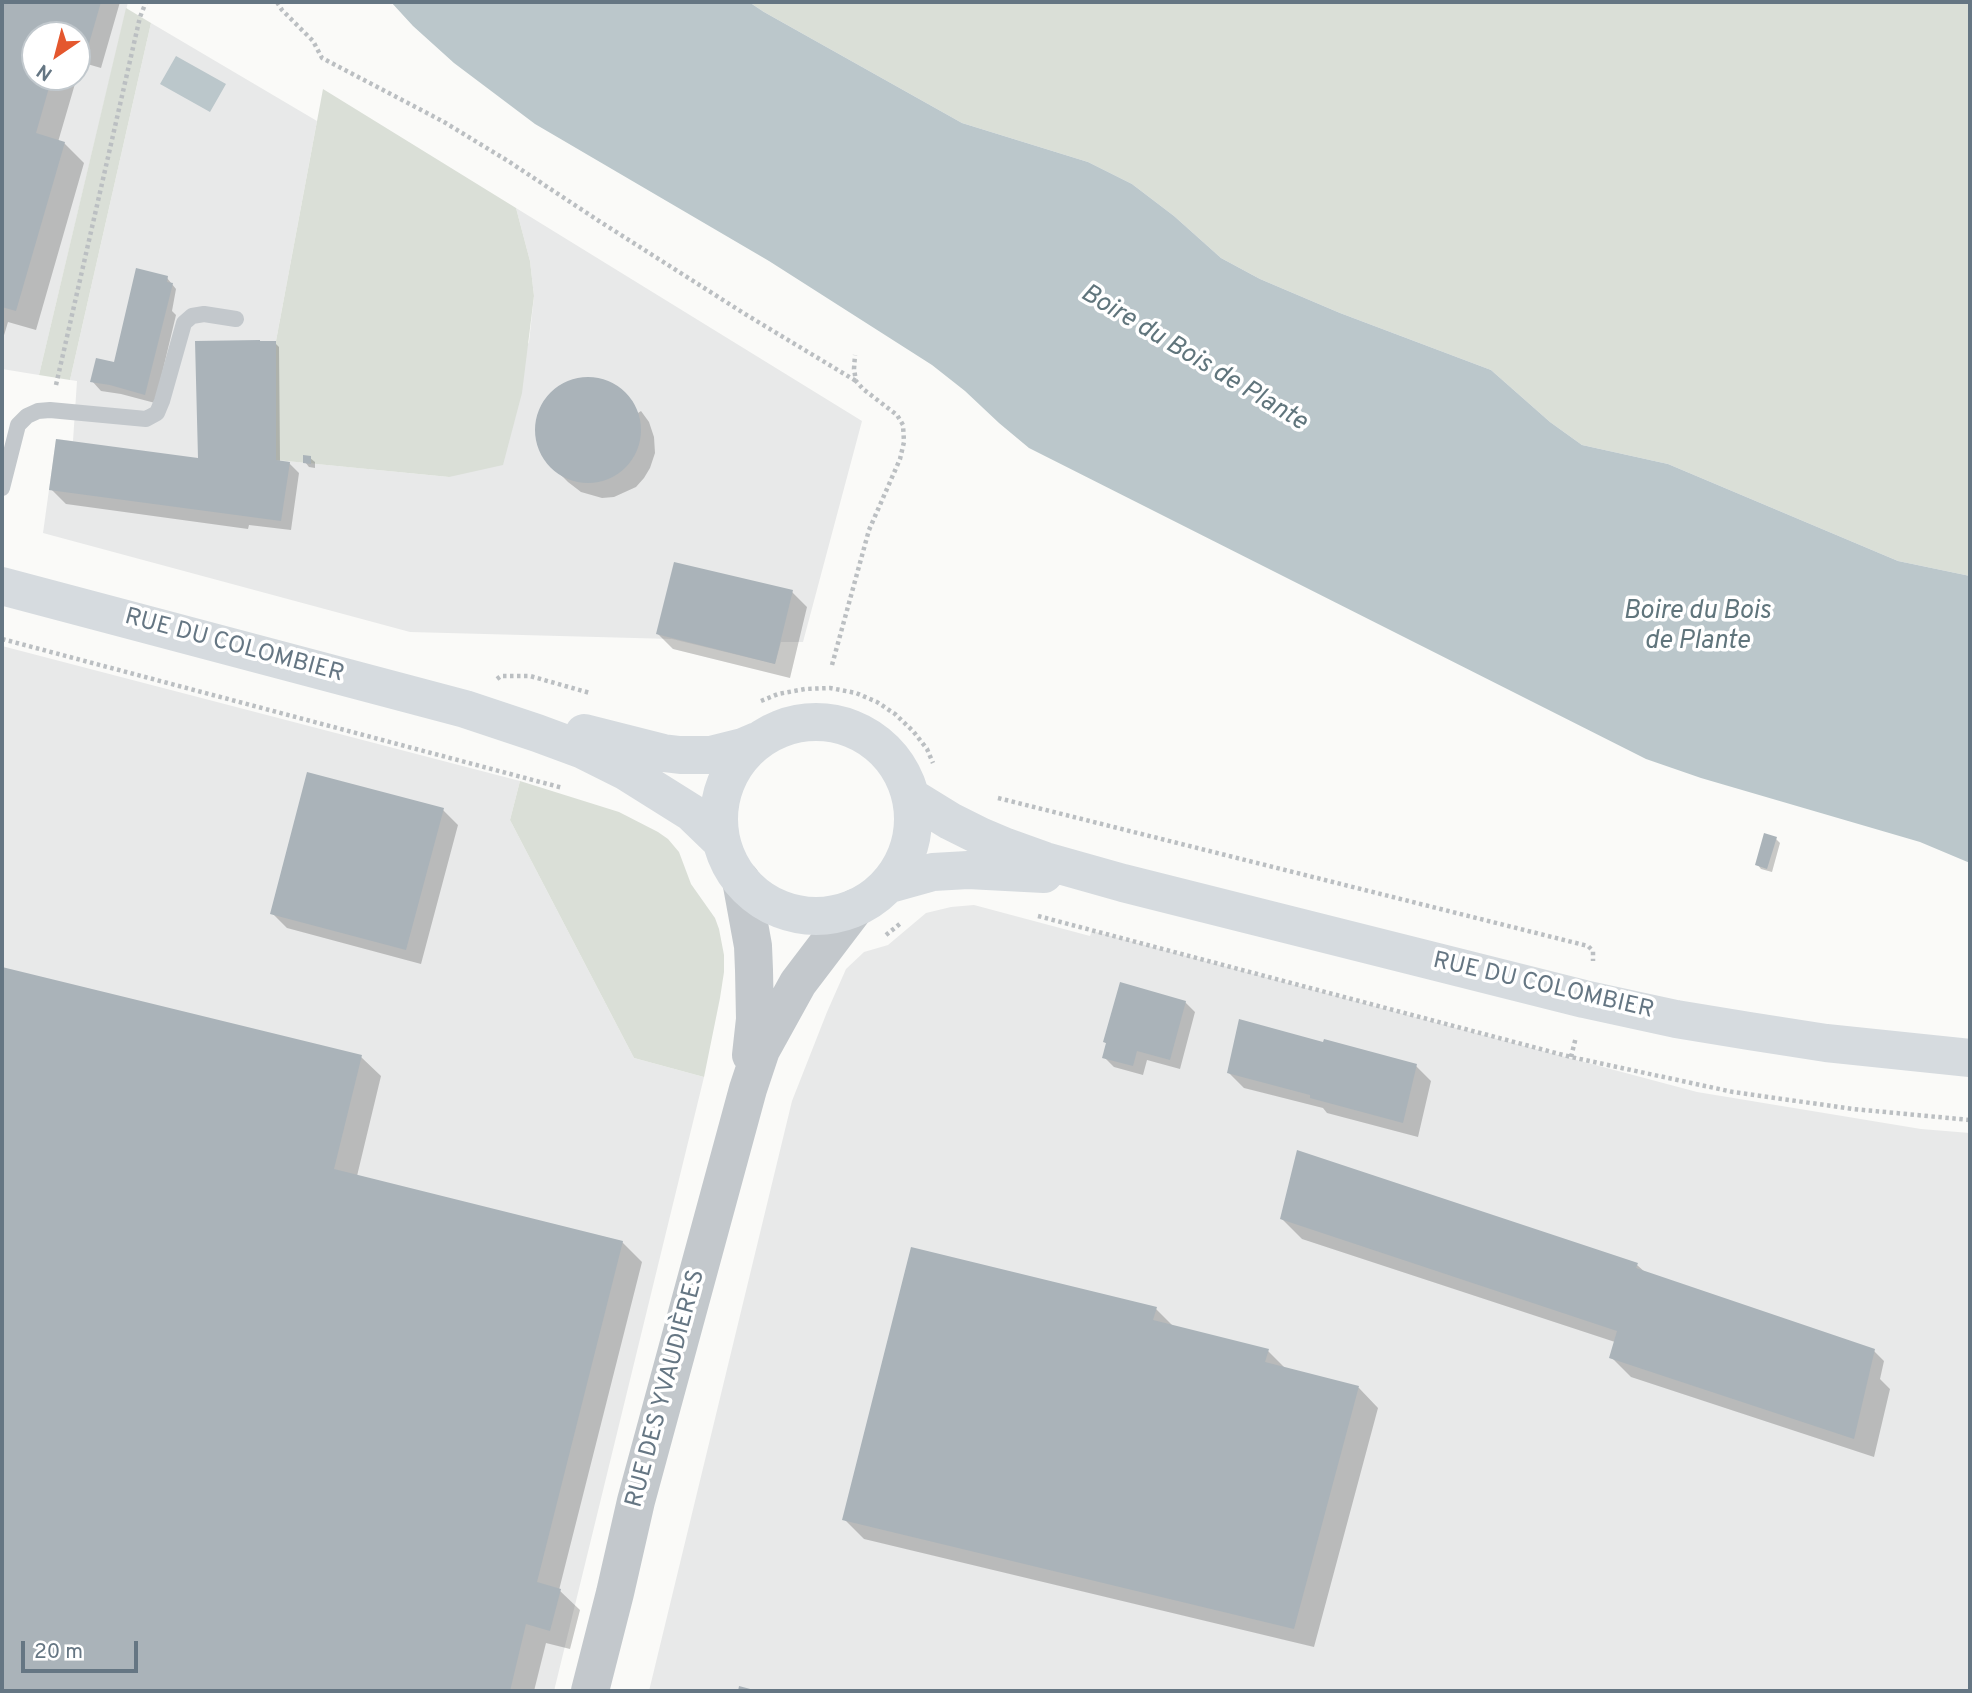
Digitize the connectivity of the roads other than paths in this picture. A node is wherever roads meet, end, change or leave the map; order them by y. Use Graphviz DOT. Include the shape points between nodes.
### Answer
graph roads {
  1 [pos="236,319"];
  2 [pos="2,488"];
  3 [pos="2,586"];
  4 [pos="465,709"];
  5 [pos="755,723"];
  6 [pos="911,797"];
  7 [pos="721,841"];
  8 [pos="741,880"];
  9 [pos="1123,883"];
  10 [pos="890,884"];
  11 [pos="855,908"];
  12 [pos="1970,1058"];
  13 [pos="748,1089"];
  14 [pos="590,1691"];
  1 -- 2 [label="lane" via="204,314 191,316 184,323 162,401 157,413 146,419 50,410 27,416 18,425"];
  3 -- 4 [label="main road, RUE DU COLOMBIER"];
  4 -- 5 [label="main road, RUE DU COLOMBIER" via="680,755 725,752"];
  4 -- 7 [label="main road, RUE DU COLOMBIER" via="583,750 625,771 692,813"];
  5 -- 6 [label="main road" via="783,727 812,721 841,724 868,735 890,755 906,779"];
  5 -- 7 [label="main road" via="724,787"];
  6 -- 9 [label="main road, RUE DU COLOMBIER" via="1006,847"];
  6 -- 10 [label="main road" via="912,835 905,862"];
  7 -- 8 [label="main road"];
  8 -- 11 [label="main road" via="769,905 794,914 821,917"];
  8 -- 13 [label="street, RUE DES YVAUDIÈRES" via="755,986"];
  9 -- 10 [label="main road, RUE DU COLOMBIER" via="1060,874 968,870 933,872"];
  9 -- 12 [label="main road, RUE DU COLOMBIER" via="1676,1019 1800,1039"];
  10 -- 11 [label="main road"];
  11 -- 13 [label="street, RUE DES YVAUDIÈRES" via="798,983 761,1049"];
  13 -- 14 [label="street, RUE DES YVAUDIÈRES" via="636,1501"];
}
